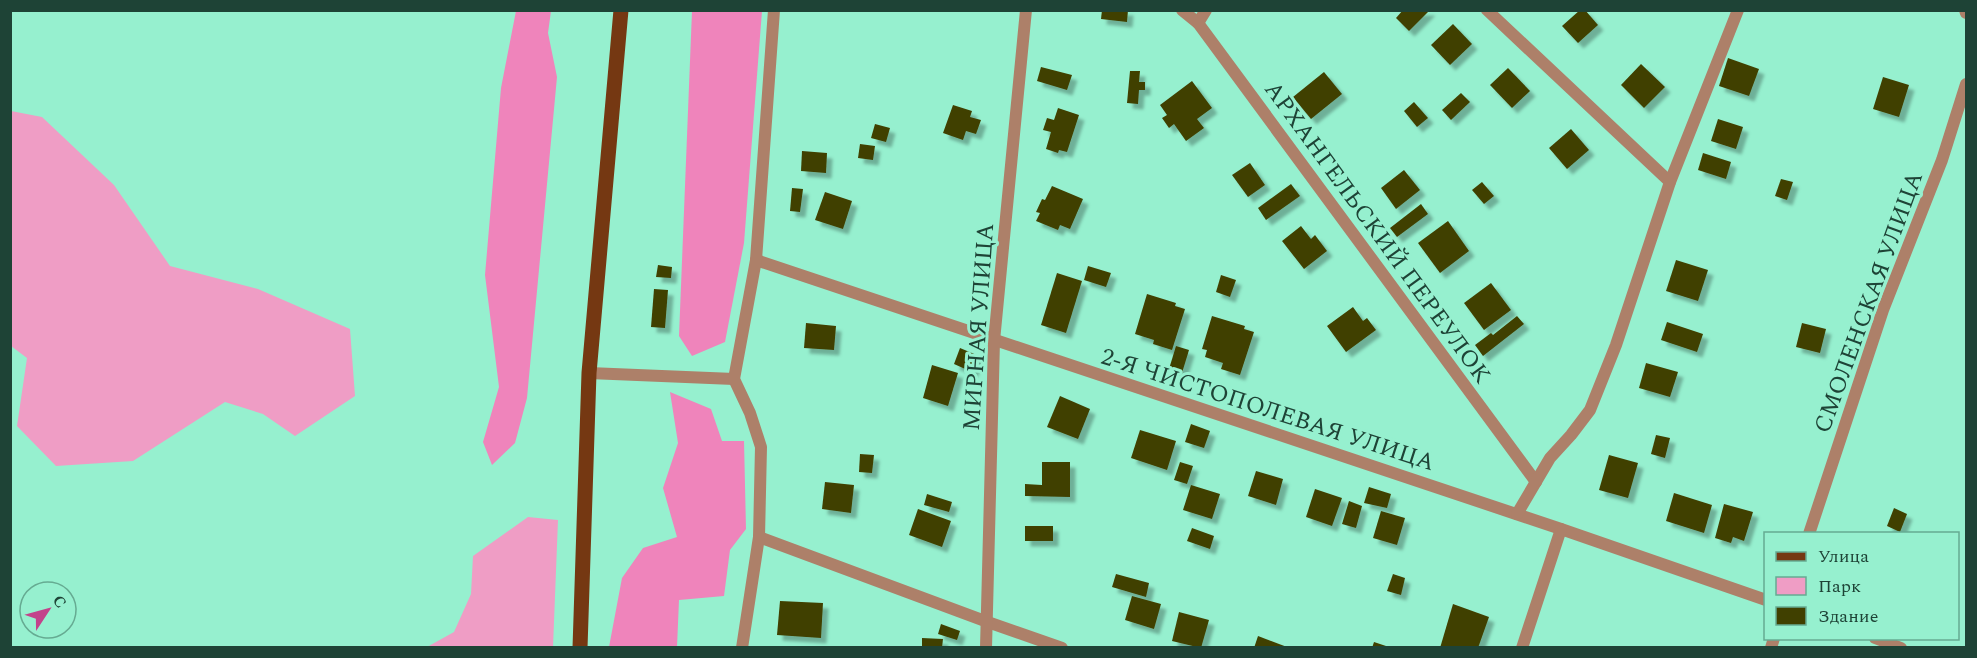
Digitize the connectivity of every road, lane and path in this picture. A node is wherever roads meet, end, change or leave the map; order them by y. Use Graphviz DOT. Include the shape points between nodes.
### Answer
graph roads {
  1 [pos="621,10"];
  2 [pos="774,10"];
  3 [pos="1026,10"];
  4 [pos="1182,10"];
  5 [pos="1206,10"];
  6 [pos="1487,10"];
  7 [pos="1738,10"];
  8 [pos="1198,23"];
  9 [pos="1966,84"];
  10 [pos="1670,182"];
  11 [pos="756,260"];
  12 [pos="994,341"];
  13 [pos="589,373"];
  14 [pos="734,379"];
  15 [pos="1536,482"];
  16 [pos="1517,514"];
  17 [pos="1562,529"];
  18 [pos="1810,532"];
  19 [pos="759,537"];
  20 [pos="1764,599"];
  21 [pos="988,622"];
  22 [pos="1878,640"];
  23 [pos="580,648"];
  24 [pos="742,648"];
  25 [pos="986,648"];
  26 [pos="1062,648"];
  27 [pos="1522,648"];
  28 [pos="1901,648"];
  1 -- 13 [label="main road"];
  2 -- 11 [label="street"];
  3 -- 12 [label="street, МИРНАЯ УЛИЦА"];
  4 -- 8 [label="street, АРХАНГЕЛЬСКИЙ ПЕРЕУЛОК"];
  5 -- 8 [label="street"];
  6 -- 10 [label="street"];
  7 -- 10 [label="street"];
  8 -- 15 [label="street, АРХАНГЕЛЬСКИЙ ПЕРЕУЛОК"];
  9 -- 18 [label="street, СМОЛЕНСКАЯ УЛИЦА" via="1942,160 1883,310"];
  10 -- 15 [label="street" via="1616,345 1590,410 1550,458"];
  11 -- 12 [label="street, 2-Я ЧИСТОПОЛЕВАЯ УЛИЦА"];
  11 -- 14 [label="street"];
  12 -- 16 [label="street, 2-Я ЧИСТОПОЛЕВАЯ УЛИЦА"];
  12 -- 21 [label="street, МИРНАЯ УЛИЦА"];
  13 -- 14 [label="street"];
  13 -- 23 [label="main road"];
  14 -- 19 [label="street" via="760,447"];
  15 -- 16 [label="street"];
  16 -- 17 [label="street, 2-Я ЧИСТОПОЛЕВАЯ УЛИЦА"];
  17 -- 20 [label="street, 2-Я ЧИСТОПОЛЕВАЯ УЛИЦА"];
  17 -- 27 [label="street"];
  19 -- 21 [label="street"];
  19 -- 24 [label="street"];
  21 -- 25 [label="street, МИРНАЯ УЛИЦА"];
  21 -- 26 [label="street"];
  22 -- 28 [label="street"];
}
